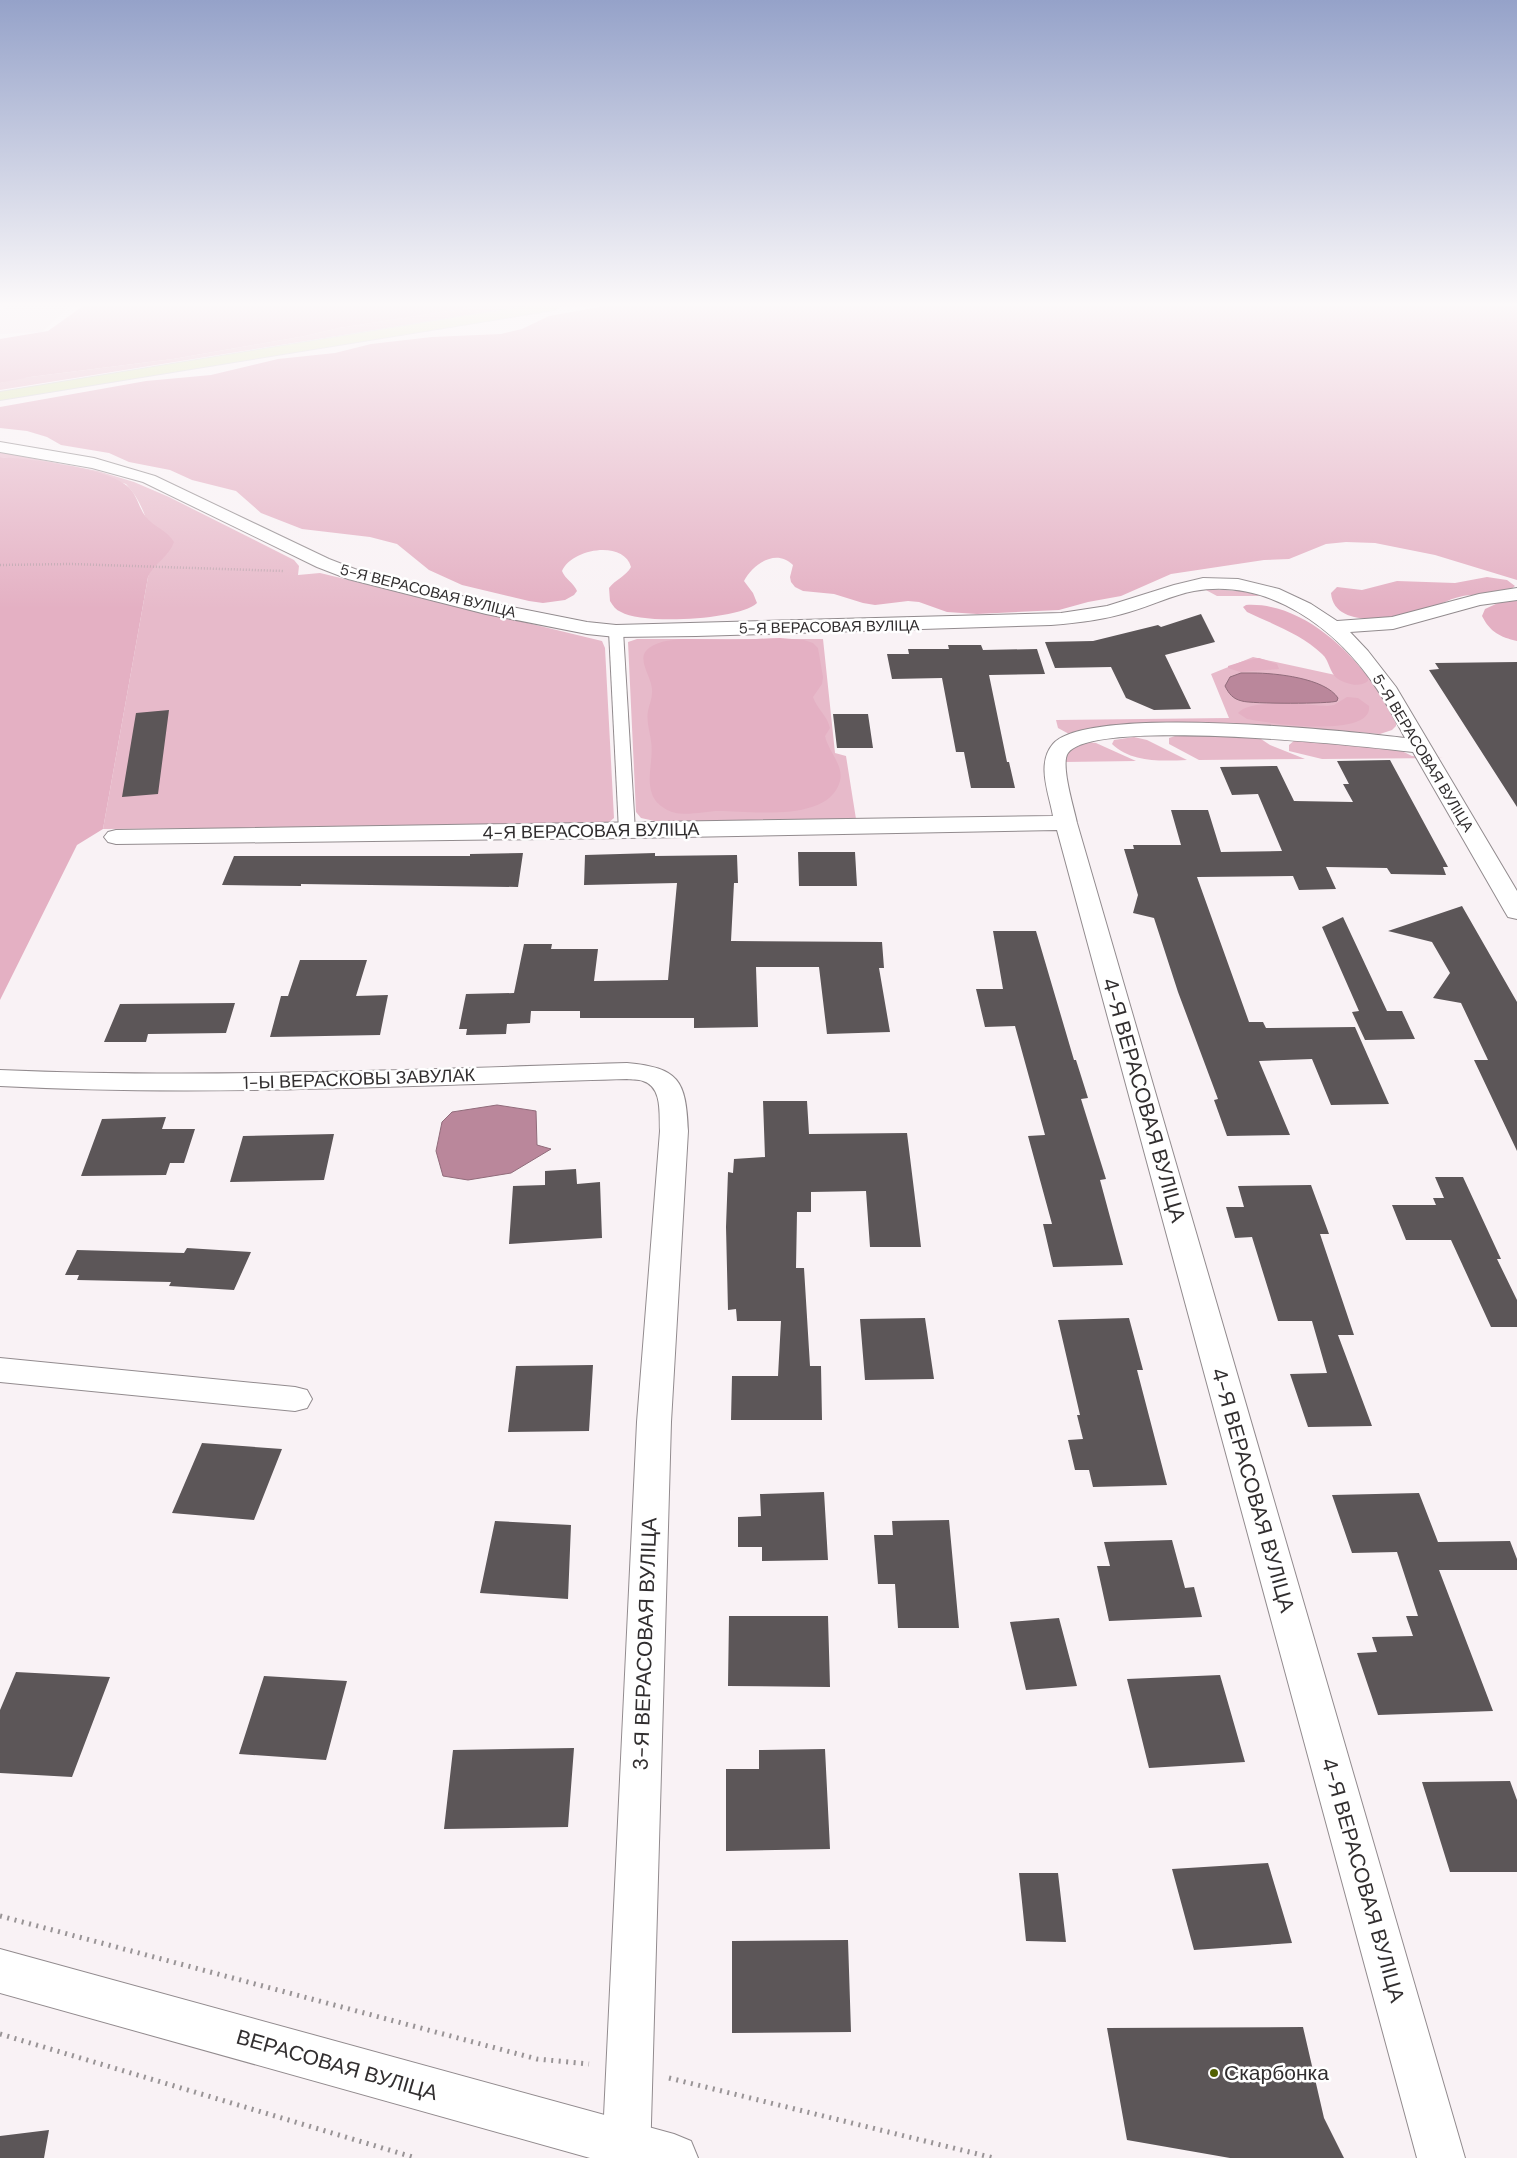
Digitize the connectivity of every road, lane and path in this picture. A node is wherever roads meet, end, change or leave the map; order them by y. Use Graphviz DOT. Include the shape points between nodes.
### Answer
graph roads {
  1 [pos="0,447"];
  2 [pos="0,565"];
  3 [pos="284,571"];
  4 [pos="1517,594"];
  5 [pos="1333,627"];
  6 [pos="616,631"];
  7 [pos="1420,746"];
  8 [pos="1066,823"];
  9 [pos="627,831"];
  10 [pos="116,836"];
  11 [pos="1517,912"];
  12 [pos="0,1078"];
  13 [pos="674,1131"];
  14 [pos="0,1370"];
  15 [pos="295,1399"];
  16 [pos="0,1916"];
  17 [pos="0,1972"];
  18 [pos="0,2034"];
  19 [pos="629,2068"];
  20 [pos="627,2152"];
  21 [pos="416,2158"];
  22 [pos="674,2158"];
  23 [pos="994,2158"];
  24 [pos="1440,2158"];
  1 -- 6 [label="street, 5-Я ВЕРАСОВАЯ ВУЛІЦА" via="94,463 149,479 354,575 486,608"];
  2 -- 3 [label="path"];
  4 -- 5 [label="street" via="1479,600 1393,623"];
  5 -- 6 [label="street, 5-Я ВЕРАСОВАЯ ВУЛІЦА" via="1304,607 1276,595 1224,583 1182,588 1078,618 1000,623"];
  5 -- 7 [label="street, 5-Я ВЕРАСОВАЯ ВУЛІЦА" via="1386,686"];
  6 -- 9 [label="lane"];
  7 -- 8 [label="street, 4-Я ВЕРАСОВАЯ ВУЛІЦА" via="1262,731 1177,730 1085,736 1065,744 1054,757 1054,772"];
  7 -- 11 [label="street, 5-Я ВЕРАСОВАЯ ВУЛІЦА"];
  8 -- 9 [label="street, 4-Я ВЕРАСОВАЯ ВУЛІЦА"];
  8 -- 24 [label="street, 4-Я ВЕРАСОВАЯ ВУЛІЦА"];
  9 -- 10 [label="street, 4-Я ВЕРАСОВАЯ ВУЛІЦА"];
  12 -- 13 [label="street, 1-Ы ВЕРАСКОВЫ ЗАВУЛАК" via="211,1083 627,1071 651,1074 666,1084 672,1094"];
  13 -- 19 [label="street, 3-Я ВЕРАСОВАЯ ВУЛІЦА" via="654,1422"];
  14 -- 15 [label="street"];
  16 -- 19 [label="path" via="537,2059"];
  17 -- 20 [label="street, ВЕРАСОВАЯ ВУЛІЦА"];
  18 -- 21 [label="path"];
  19 -- 20 [label="street, 3-Я ВЕРАСОВАЯ ВУЛІЦА"];
  19 -- 23 [label="path"];
  20 -- 22 [label="street, ВЕРАСОВАЯ ВУЛІЦА"];
}
